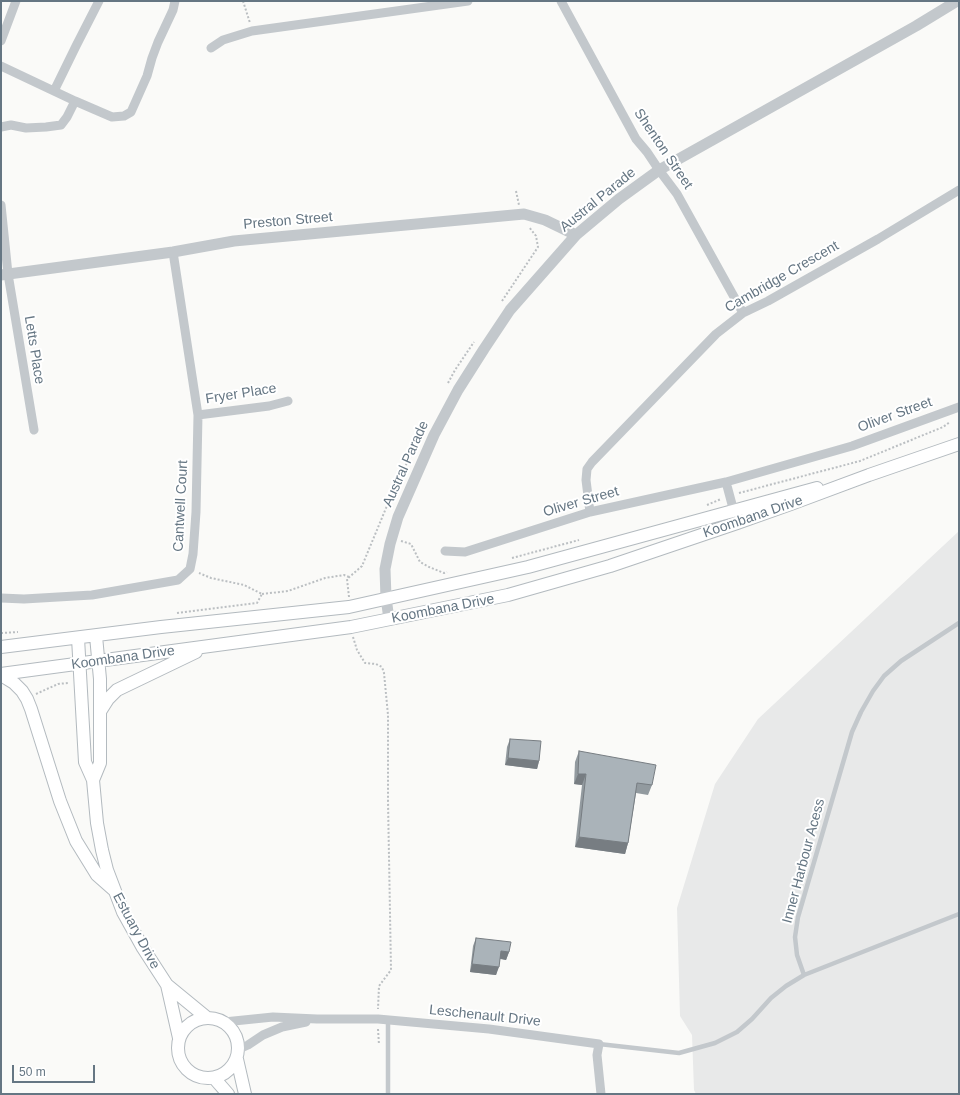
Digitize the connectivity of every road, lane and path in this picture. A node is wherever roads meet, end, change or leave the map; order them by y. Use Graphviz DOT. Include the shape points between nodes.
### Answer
graph roads {
  1 [pos="16,1"];
  2 [pos="99,1"];
  3 [pos="243,1"];
  4 [pos="468,1"];
  5 [pos="560,1"];
  6 [pos="957,1"];
  7 [pos="176,2"];
  8 [pos="252,31"];
  9 [pos="1,41"];
  10 [pos="211,48"];
  11 [pos="1,66"];
  12 [pos="54,91"];
  13 [pos="74,101"];
  14 [pos="1,127"];
  15 [pos="659,170"];
  16 [pos="959,190"];
  17 [pos="516,191"];
  18 [pos="1,205"];
  19 [pos="520,214"];
  20 [pos="576,235"];
  21 [pos="173,252"];
  22 [pos="4,275"];
  23 [pos="498,307"];
  24 [pos="743,313"];
  25 [pos="476,339"];
  26 [pos="448,383"];
  27 [pos="288,401"];
  28 [pos="959,407"];
  29 [pos="198,415"];
  30 [pos="954,419"];
  31 [pos="34,430"];
  32 [pos="420,437"];
  33 [pos="959,444"];
  34 [pos="726,482"];
  35 [pos="729,496"];
  36 [pos="702,508"];
  37 [pos="590,512"];
  38 [pos="735,517"];
  39 [pos="376,533"];
  40 [pos="392,538"];
  41 [pos="580,540"];
  42 [pos="445,551"];
  43 [pos="511,558"];
  44 [pos="190,569"];
  45 [pos="451,572"];
  46 [pos="350,577"];
  47 [pos="262,594"];
  48 [pos="1,598"];
  49 [pos="386,598"];
  50 [pos="349,607"];
  51 [pos="173,613"];
  52 [pos="389,619"];
  53 [pos="959,623"];
  54 [pos="351,627"];
  55 [pos="96,636"];
  56 [pos="78,638"];
  57 [pos="1,647"];
  58 [pos="206,647"];
  59 [pos="98,662"];
  60 [pos="79,664"];
  61 [pos="1,675"];
  62 [pos="60,679"];
  63 [pos="68,683"];
  64 [pos="61,684"];
  65 [pos="36,694"];
  66 [pos="101,710"];
  67 [pos="93,780"];
  68 [pos="115,890"];
  69 [pos="959,914"];
  70 [pos="804,975"];
  71 [pos="167,985"];
  72 [pos="206,1017"];
  73 [pos="317,1019"];
  74 [pos="378,1019"];
  75 [pos="388,1020"];
  76 [pos="224,1022"];
  77 [pos="179,1038"];
  78 [pos="599,1044"];
  79 [pos="380,1048"];
  80 [pos="238,1054"];
  81 [pos="214,1078"];
  82 [pos="228,1094"];
  83 [pos="245,1094"];
  84 [pos="388,1094"];
  85 [pos="601,1094"];
  1 -- 9 [label="street"];
  2 -- 12 [label="street"];
  3 -- 8 [label="path"];
  4 -- 8 [label="street"];
  5 -- 15 [label="street, Shenton Street" via="636,139"];
  6 -- 15 [label="street, Austral Parade"];
  7 -- 13 [label="street" via="131,112 124,116 112,117"];
  8 -- 10 [label="street" via="223,40"];
  11 -- 12 [label="street"];
  12 -- 13 [label="street"];
  13 -- 14 [label="street" via="61,125"];
  15 -- 20 [label="street, Austral Parade"];
  15 -- 24 [label="street, Shenton Street" via="678,194"];
  16 -- 24 [label="street, Cambridge Crescent"];
  17 -- 19 [label="path"];
  18 -- 22 [label="street, Letts Place"];
  19 -- 20 [label="street, Preston Street" via="545,220"];
  19 -- 21 [label="street, Preston Street" via="234,241"];
  19 -- 23 [label="path" via="536,236 538,247"];
  20 -- 40 [label="street, Austral Parade" via="510,310 458,390 434,435 398,517"];
  21 -- 22 [label="street, Preston Street"];
  21 -- 29 [label="street, Cantwell Court"];
  22 -- 31 [label="street, Letts Place"];
  24 -- 37 [label="street, Cambridge Crescent" via="716,334 592,462 587,469 586,480"];
  25 -- 26 [label="path"];
  27 -- 29 [label="street, Fryer Place" via="269,406"];
  28 -- 34 [label="street, Oliver Street" via="852,446"];
  29 -- 44 [label="street, Cantwell Court" via="195,519"];
  30 -- 35 [label="path" via="943,427 860,461"];
  32 -- 39 [label="path" via="396,484"];
  33 -- 38 [label="main road, Koombana Drive" via="791,504"];
  34 -- 35 [label="street"];
  34 -- 37 [label="street, Oliver Street"];
  35 -- 36 [label="path"];
  35 -- 38 [label="street"];
  37 -- 42 [label="street, Oliver Street" via="465,552"];
  38 -- 49 [label="main road, Koombana Drive"];
  38 -- 52 [label="main road, Koombana Drive" via="610,566 508,595"];
  39 -- 40 [label="path"];
  39 -- 46 [label="path" via="362,566"];
  40 -- 45 [label="path" via="411,544 420,562 429,568 444,573"];
  40 -- 49 [label="street, Austral Parade" via="385,569"];
  41 -- 43 [label="path"];
  44 -- 47 [label="path" via="211,578 244,585"];
  44 -- 48 [label="street, Cantwell Court" via="178,580 92,595"];
  46 -- 47 [label="path" via="344,575 326,578 288,591"];
  46 -- 50 [label="path" via="347,579"];
  47 -- 51 [label="path" via="257,603"];
  49 -- 50 [label="main road, Koombana Drive"];
  49 -- 52 [label="street, Austral Parade"];
  50 -- 55 [label="main road, Koombana Drive" via="161,626"];
  52 -- 54 [label="main road, Koombana Drive"];
  53 -- 70 [label="lane, Inner Harbour Acess" via="900,661 884,676 873,691 852,732 798,917 795,937 797,955"];
  54 -- 58 [label="main road, Koombana Drive"];
  54 -- 74 [label="path" via="357,650 364,663 382,667 388,715 391,970 379,986"];
  55 -- 56 [label="main road, Koombana Drive"];
  55 -- 59 [label="main road, Estuary Drive"];
  56 -- 57 [label="main road, Koombana Drive"];
  56 -- 60 [label="main road, Estuary Drive"];
  58 -- 59 [label="main road, Koombana Drive"];
  58 -- 66 [label="main road" via="117,690"];
  59 -- 60 [label="main road, Koombana Drive"];
  59 -- 66 [label="main road, Estuary Drive"];
  60 -- 61 [label="main road, Koombana Drive"];
  60 -- 67 [label="main road, Estuary Drive" via="85,762"];
  61 -- 68 [label="main road" via="22,690 27,699 60,801 76,841 97,875"];
  62 -- 64 [label="path"];
  63 -- 64 [label="path"];
  64 -- 65 [label="path"];
  66 -- 67 [label="main road, Estuary Drive" via="100,763"];
  67 -- 68 [label="main road, Estuary Drive" via="102,850"];
  68 -- 71 [label="main road, Estuary Drive" via="123,912"];
  69 -- 70 [label="lane"];
  70 -- 78 [label="lane" via="771,998 737,1032 715,1044 679,1053"];
  71 -- 72 [label="main road, Estuary Drive"];
  71 -- 77 [label="main road, Estuary Drive"];
  72 -- 76 [label="main road"];
  72 -- 77 [label="main road" via="190,1024"];
  73 -- 74 [label="street, Leschenault Drive"];
  73 -- 76 [label="street, Leschenault Drive" via="273,1016"];
  73 -- 80 [label="street, Leschenault Drive" via="282,1027 263,1035"];
  74 -- 75 [label="street, Leschenault Drive"];
  74 -- 79 [label="path"];
  75 -- 78 [label="street, Leschenault Drive" via="488,1029"];
  75 -- 84 [label="lane"];
  76 -- 80 [label="main road" via="235,1033"];
  77 -- 81 [label="main road" via="182,1065 196,1076"];
  78 -- 85 [label="street" via="597,1055"];
  80 -- 81 [label="main road" via="228,1072"];
  80 -- 83 [label="main road"];
  81 -- 82 [label="main road"];
}
